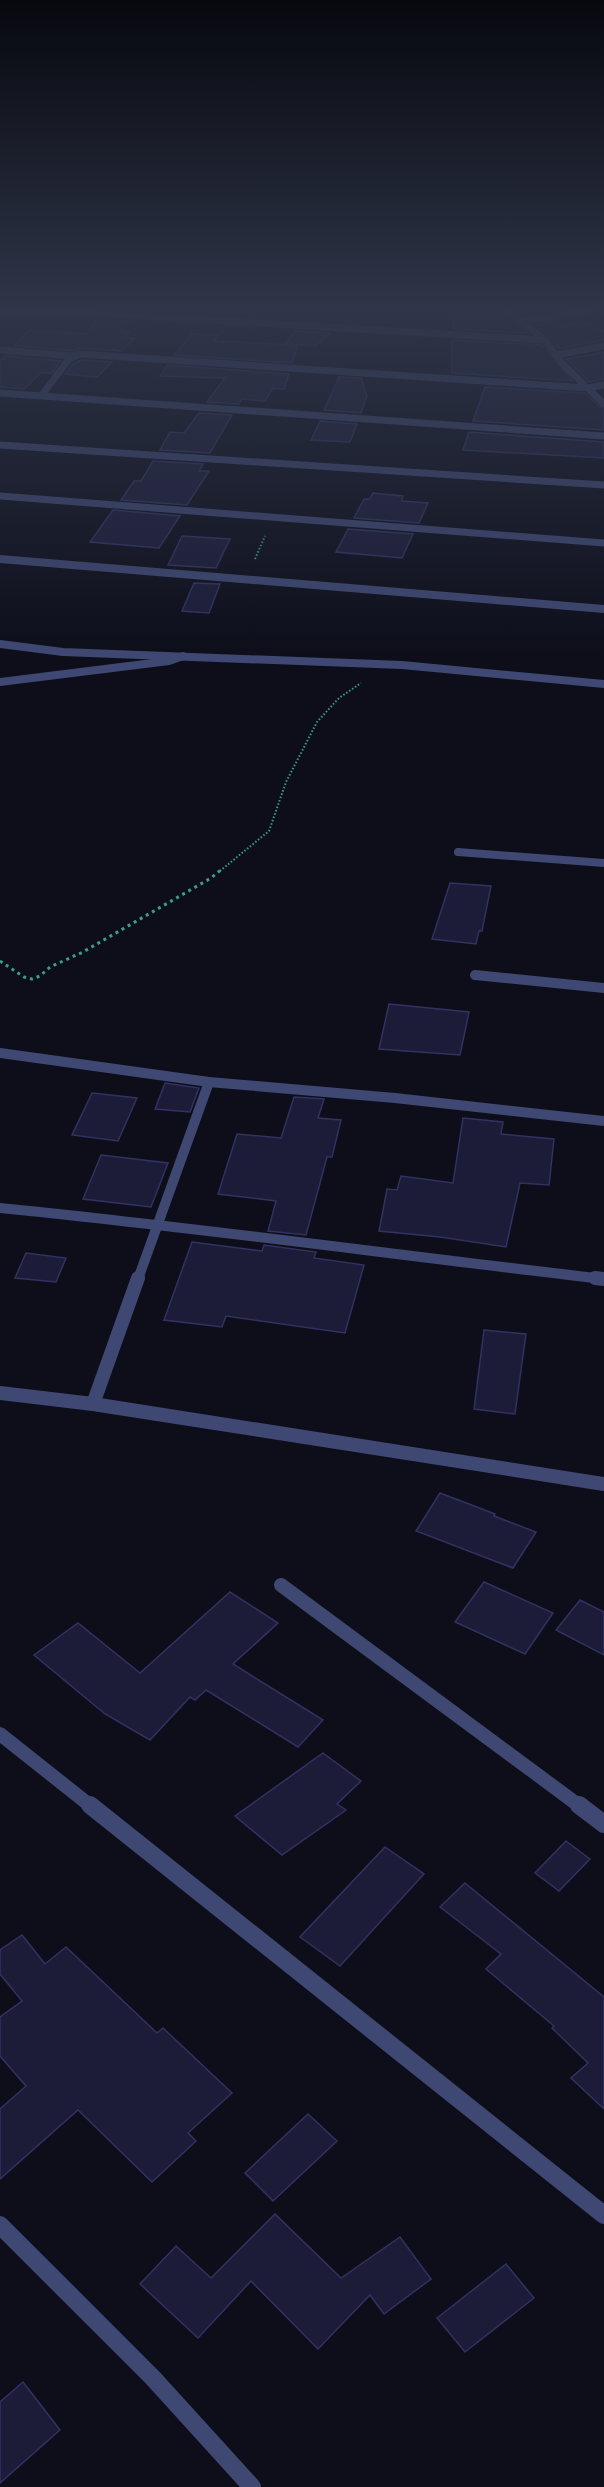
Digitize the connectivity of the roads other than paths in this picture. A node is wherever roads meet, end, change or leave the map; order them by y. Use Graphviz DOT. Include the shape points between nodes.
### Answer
graph roads {
  1 [pos="440,424"];
  2 [pos="604,436"];
  3 [pos="0,445"];
  4 [pos="604,485"];
  5 [pos="0,496"];
  6 [pos="604,543"];
  7 [pos="0,559"];
  8 [pos="604,609"];
  9 [pos="0,644"];
  10 [pos="183,656"];
  11 [pos="0,682"];
  12 [pos="604,684"];
  13 [pos="458,852"];
  14 [pos="604,863"];
  15 [pos="475,975"];
  16 [pos="604,988"];
  17 [pos="0,1053"];
  18 [pos="209,1082"];
  19 [pos="604,1121"];
  20 [pos="0,1208"];
  21 [pos="158,1224"];
  22 [pos="604,1279"];
  23 [pos="0,1393"];
  24 [pos="93,1404"];
  25 [pos="604,1484"];
  26 [pos="281,1585"];
  27 [pos="0,1734"];
  28 [pos="604,1824"];
  29 [pos="604,2215"];
  30 [pos="0,2225"];
  31 [pos="252,2487"];
  1 -- 2 [label="street"];
  3 -- 4 [label="street"];
  5 -- 6 [label="street"];
  7 -- 8 [label="street"];
  9 -- 10 [label="street" via="63,652"];
  10 -- 11 [label="street"];
  10 -- 12 [label="street" via="402,665"];
  13 -- 14 [label="street"];
  15 -- 16 [label="street"];
  17 -- 18 [label="street"];
  18 -- 19 [label="street"];
  18 -- 21 [label="street"];
  20 -- 21 [label="street"];
  21 -- 22 [label="street"];
  21 -- 24 [label="street"];
  23 -- 24 [label="street"];
  24 -- 25 [label="street"];
  26 -- 28 [label="street"];
  27 -- 29 [label="street"];
  30 -- 31 [label="street" via="153,2378"];
}
